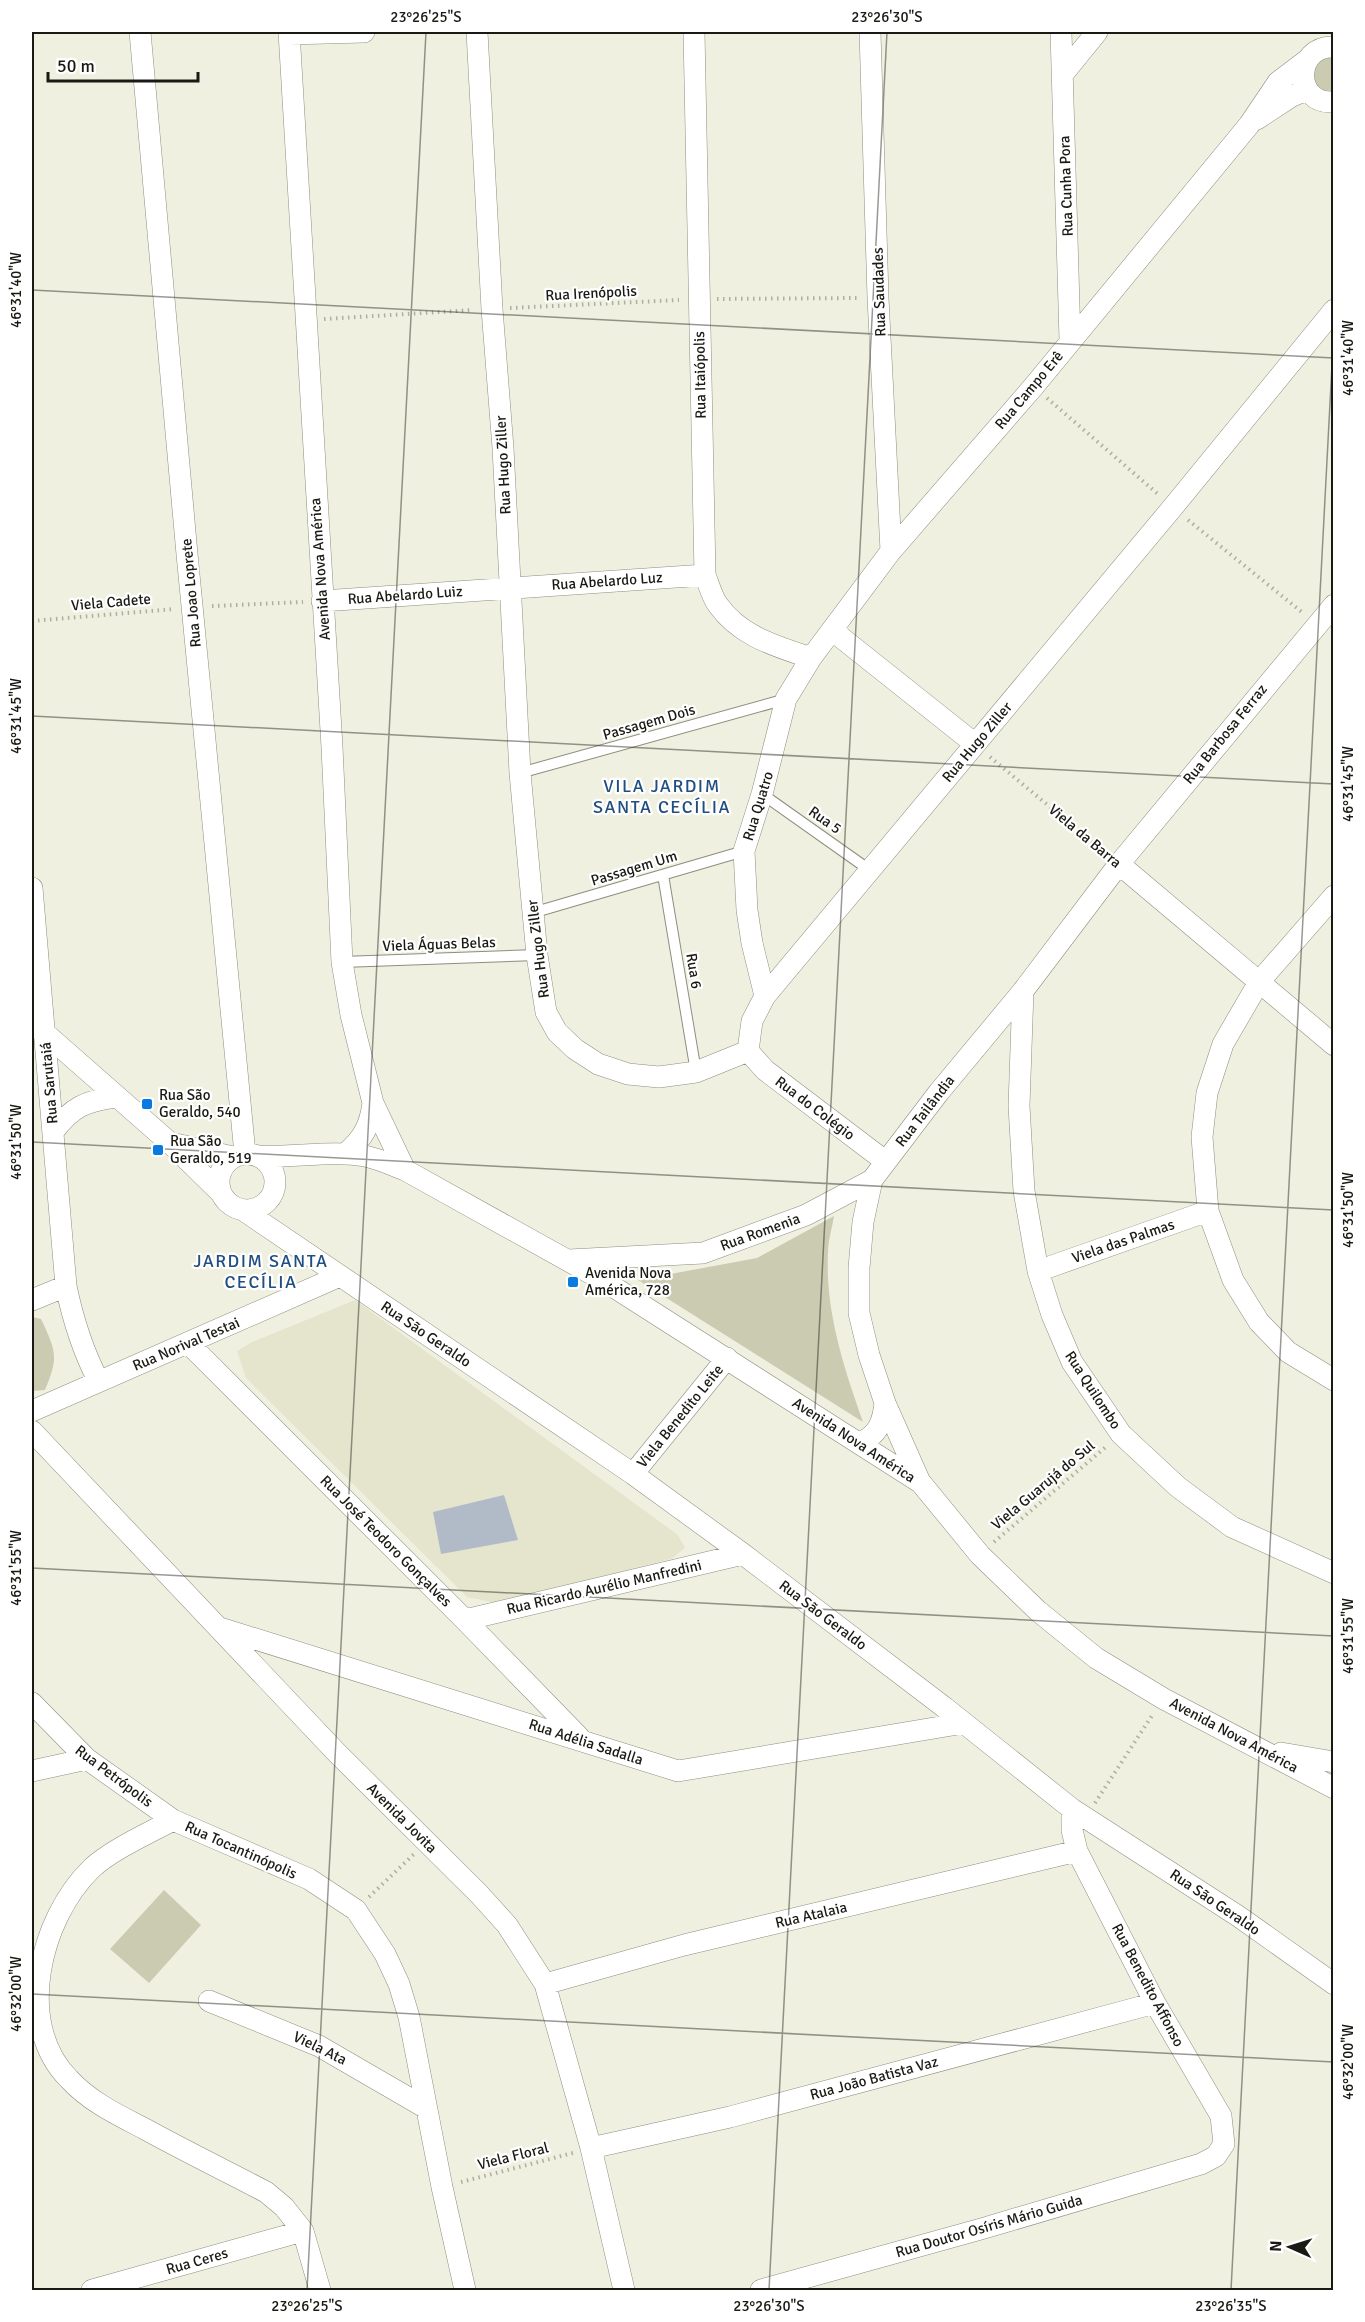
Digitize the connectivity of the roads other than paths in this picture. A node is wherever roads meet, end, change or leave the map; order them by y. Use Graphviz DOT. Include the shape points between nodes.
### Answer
graph roads {
  1 [pos="140,32"];
  2 [pos="364,32"];
  3 [pos="477,32"];
  4 [pos="694,32"];
  5 [pos="870,32"];
  6 [pos="1061,32"];
  7 [pos="1097,32"];
  8 [pos="289,33"];
  9 [pos="1334,47"];
  10 [pos="1307,60"];
  11 [pos="1062,75"];
  12 [pos="1320,98"];
  13 [pos="1334,119"];
  14 [pos="1249,125"];
  15 [pos="1334,310"];
  16 [pos="1070,340"];
  17 [pos="891,551"];
  18 [pos="705,575"];
  19 [pos="509,587"];
  20 [pos="322,601"];
  21 [pos="1334,604"];
  22 [pos="833,630"];
  23 [pos="811,658"];
  24 [pos="786,699"];
  25 [pos="975,744"];
  26 [pos="520,773"];
  27 [pos="762,794"];
  28 [pos="744,851"];
  29 [pos="1119,864"];
  30 [pos="871,871"];
  31 [pos="663,875"];
  32 [pos="32,888"];
  33 [pos="1334,896"];
  34 [pos="532,914"];
  35 [pos="537,955"];
  36 [pos="342,962"];
  37 [pos="1259,982"];
  38 [pos="1023,991"];
  39 [pos="765,996"];
  40 [pos="38,1028"];
  41 [pos="987,1035"];
  42 [pos="1334,1045"];
  43 [pos="748,1051"];
  44 [pos="1020,1060"];
  45 [pos="696,1072"];
  46 [pos="116,1097"];
  47 [pos="373,1103"];
  48 [pos="53,1132"];
  49 [pos="170,1143"];
  50 [pos="345,1154"];
  51 [pos="245,1156"];
  52 [pos="324,1156"];
  53 [pos="885,1161"];
  54 [pos="405,1170"];
  55 [pos="872,1180"];
  56 [pos="273,1191"];
  57 [pos="221,1193"];
  58 [pos="243,1210"];
  59 [pos="1208,1211"];
  60 [pos="306,1253"];
  61 [pos="639,1257"];
  62 [pos="569,1260"];
  63 [pos="1038,1271"];
  64 [pos="340,1276"];
  65 [pos="601,1279"];
  66 [pos="66,1286"];
  67 [pos="32,1300"];
  68 [pos="188,1344"];
  69 [pos="726,1358"];
  70 [pos="98,1380"];
  71 [pos="1334,1380"];
  72 [pos="885,1403"];
  73 [pos="32,1411"];
  74 [pos="32,1431"];
  75 [pos="860,1443"];
  76 [pos="633,1473"];
  77 [pos="921,1483"];
  78 [pos="743,1554"];
  79 [pos="1334,1573"];
  80 [pos="465,1620"];
  81 [pos="216,1627"];
  82 [pos="32,1703"];
  83 [pos="964,1723"];
  84 [pos="582,1740"];
  85 [pos="1262,1750"];
  86 [pos="87,1759"];
  87 [pos="1334,1762"];
  88 [pos="32,1771"];
  89 [pos="1334,1788"];
  90 [pos="1079,1813"];
  91 [pos="173,1820"];
  92 [pos="1077,1851"];
  93 [pos="545,1984"];
  94 [pos="1334,1984"];
  95 [pos="209,2001"];
  96 [pos="1155,2003"];
  97 [pos="35,2012"];
  98 [pos="426,2108"];
  99 [pos="591,2148"];
  100 [pos="1216,2156"];
  101 [pos="303,2231"];
  102 [pos="105,2289"];
  103 [pos="320,2290"];
  104 [pos="465,2290"];
  105 [pos="624,2290"];
  106 [pos="761,2290"];
  1 -- 51 [label="street, Rua Joao Loprete"];
  2 -- 8 [label="street"];
  3 -- 19 [label="street, Rua Hugo Ziller"];
  4 -- 18 [label="street, Rua Itaiópolis"];
  5 -- 17 [label="street, Rua Saudades"];
  6 -- 11 [label="street, Rua Cunha Pora"];
  7 -- 11 [label="street"];
  8 -- 20 [label="street, Avenida Nova América"];
  9 -- 10 [label="street, Rua Campo Erê" via="1321,49"];
  10 -- 12 [label="street" via="1303,75"];
  10 -- 14 [label="street, Rua Campo Erê" via="1278,82"];
  11 -- 16 [label="street, Rua Cunha Pora"];
  12 -- 13 [label="street"];
  12 -- 14 [label="street, Rua Campo Erê" via="1292,96"];
  14 -- 16 [label="street, Rua Campo Erê"];
  15 -- 25 [label="street, Rua Hugo Ziller"];
  16 -- 17 [label="street, Rua Campo Erê"];
  17 -- 22 [label="street, Rua Campo Erê"];
  18 -- 19 [label="street, Rua Abelardo Luz"];
  18 -- 23 [label="street, Rua Itaiópolis" via="717,604 746,633"];
  19 -- 20 [label="street, Rua Abelardo Luiz"];
  19 -- 26 [label="street, Rua Hugo Ziller"];
  20 -- 36 [label="street, Avenida Nova América"];
  21 -- 29 [label="street, Rua Barbosa Ferraz"];
  22 -- 23 [label="street, Rua Campo Erê"];
  22 -- 25 [label="street"];
  23 -- 24 [label="street, Rua Quatro"];
  24 -- 26 [label="lane, Passagem Dois"];
  24 -- 27 [label="street, Rua Quatro"];
  25 -- 30 [label="street, Rua Hugo Ziller"];
  26 -- 34 [label="street, Rua Hugo Ziller"];
  27 -- 28 [label="street, Rua Quatro"];
  27 -- 30 [label="lane, Rua 5"];
  28 -- 31 [label="lane, Passagem Um"];
  28 -- 39 [label="street, Rua Quatro" via="747,910"];
  29 -- 37 [label="street, Viela da Barra"];
  29 -- 38 [label="street, Rua Tailândia"];
  30 -- 39 [label="street, Rua Hugo Ziller"];
  31 -- 34 [label="lane, Passagem Um"];
  31 -- 45 [label="lane, Rua 6"];
  32 -- 40 [label="street, Rua Sarutaiá"];
  33 -- 37 [label="street"];
  34 -- 35 [label="street, Rua Hugo Ziller"];
  35 -- 36 [label="lane, Viela Águas Belas"];
  35 -- 45 [label="street, Rua Hugo Ziller" via="546,1012 557,1032 575,1049 598,1064 628,1074 660,1077"];
  36 -- 47 [label="street, Avenida Nova América"];
  37 -- 42 [label="street, Viela da Barra"];
  37 -- 59 [label="street" via="1223,1044 1207,1093 1202,1137"];
  38 -- 41 [label="street, Rua Tailândia"];
  38 -- 44 [label="street, Rua Quilombo"];
  39 -- 43 [label="street, Rua Hugo Ziller" via="752,1021"];
  40 -- 46 [label="street"];
  40 -- 48 [label="street, Rua Sarutaiá"];
  41 -- 44 [label="street"];
  41 -- 53 [label="street, Rua Tailândia"];
  43 -- 45 [label="street, Rua Hugo Ziller"];
  43 -- 53 [label="street, Rua do Colégio" via="765,1070"];
  44 -- 63 [label="street, Rua Quilombo" via="1024,1191"];
  46 -- 48 [label="street" via="81,1105"];
  46 -- 49 [label="street"];
  47 -- 50 [label="street, Avenida Nova América" via="365,1134"];
  47 -- 54 [label="street, Avenida Nova América"];
  48 -- 66 [label="street, Rua Sarutaiá"];
  49 -- 51 [label="street"];
  49 -- 57 [label="street"];
  50 -- 52 [label="street"];
  50 -- 54 [label="street" via="365,1156"];
  51 -- 52 [label="street"];
  51 -- 56 [label="street" via="271,1168"];
  51 -- 57 [label="street" via="222,1169"];
  52 -- 56 [label="street" via="297,1169"];
  53 -- 55 [label="street, Rua Tailândia"];
  54 -- 62 [label="street, Avenida Nova América"];
  55 -- 61 [label="street, Rua Romenia" via="806,1215 703,1253"];
  55 -- 72 [label="street, Rua Tailândia" via="858,1268 860,1313"];
  56 -- 58 [label="street" via="257,1208"];
  56 -- 60 [label="street, Rua São Geraldo" via="284,1223"];
  57 -- 58 [label="street" via="230,1204"];
  58 -- 60 [label="street, Rua São Geraldo"];
  59 -- 63 [label="street, Viela das Palmas"];
  59 -- 71 [label="street" via="1233,1280 1259,1322 1288,1352"];
  60 -- 64 [label="street, Rua São Geraldo"];
  61 -- 62 [label="street, Rua Romenia"];
  61 -- 65 [label="street, Rua Romenia" via="614,1268"];
  62 -- 65 [label="street, Avenida Nova América"];
  63 -- 79 [label="street, Rua Quilombo" via="1072,1362 1121,1434 1178,1487 1232,1527"];
  64 -- 68 [label="street, Rua Norival Testai"];
  64 -- 76 [label="street, Rua São Geraldo"];
  65 -- 69 [label="street, Avenida Nova América"];
  66 -- 67 [label="street"];
  66 -- 70 [label="street, Rua Sarutaiá" via="73,1322"];
  68 -- 70 [label="street, Rua Norival Testai"];
  68 -- 80 [label="street, Rua José Teodoro Gonçalves"];
  69 -- 75 [label="street, Avenida Nova América"];
  69 -- 76 [label="street, Viela Benedito Leite"];
  70 -- 73 [label="street, Rua Norival Testai"];
  72 -- 75 [label="street" via="878,1429"];
  72 -- 77 [label="street, Rua Tailândia"];
  74 -- 81 [label="street, Avenida Jovita"];
  75 -- 77 [label="street, Avenida Nova América"];
  76 -- 78 [label="street, Rua São Geraldo"];
  77 -- 85 [label="street, Avenida Nova América" via="980,1555 1038,1611 1096,1658"];
  78 -- 80 [label="street, Rua Ricardo Aurélio Manfredini"];
  78 -- 83 [label="street, Rua São Geraldo"];
  80 -- 84 [label="street, Rua José Teodoro Gonçalves"];
  81 -- 84 [label="street, Rua Adélia Sadalla"];
  81 -- 93 [label="street, Avenida Jovita" via="507,1924"];
  82 -- 86 [label="street, Rua Petrópolis"];
  83 -- 84 [label="street, Rua Adélia Sadalla" via="678,1771"];
  83 -- 90 [label="street, Rua São Geraldo"];
  85 -- 87 [label="street"];
  85 -- 89 [label="street, Avenida Nova América"];
  86 -- 88 [label="street"];
  86 -- 91 [label="street, Rua Petrópolis"];
  90 -- 92 [label="street, Rua Benedito Affonso" via="1072,1830"];
  90 -- 94 [label="street, Rua São Geraldo" via="1238,1916"];
  91 -- 97 [label="street, Rua Tocantinópolis" via="93,1867 70,1893 46,1946"];
  91 -- 98 [label="street, Rua Tocantinópolis" via="309,1879 356,1910 399,1984"];
  92 -- 93 [label="street, Rua Atalaia" via="684,1945"];
  92 -- 96 [label="street, Rua Benedito Affonso"];
  93 -- 99 [label="street, Avenida Jovita"];
  95 -- 98 [label="street, Viela Ata" via="319,2046"];
  96 -- 99 [label="street, Rua João Batista Vaz" via="730,2117"];
  96 -- 100 [label="street, Rua Benedito Affonso" via="1221,2116 1224,2144"];
  97 -- 101 [label="street, Rua Tocantinópolis" via="56,2066 98,2104 266,2192"];
  98 -- 104 [label="street, Rua Tocantinópolis"];
  99 -- 105 [label="street, Avenida Jovita"];
  100 -- 106 [label="street, Rua Doutor Osíris Mário Guida" via="1157,2177"];
  101 -- 102 [label="street, Rua Ceres"];
  101 -- 103 [label="street, Rua Tocantinópolis"];
}
